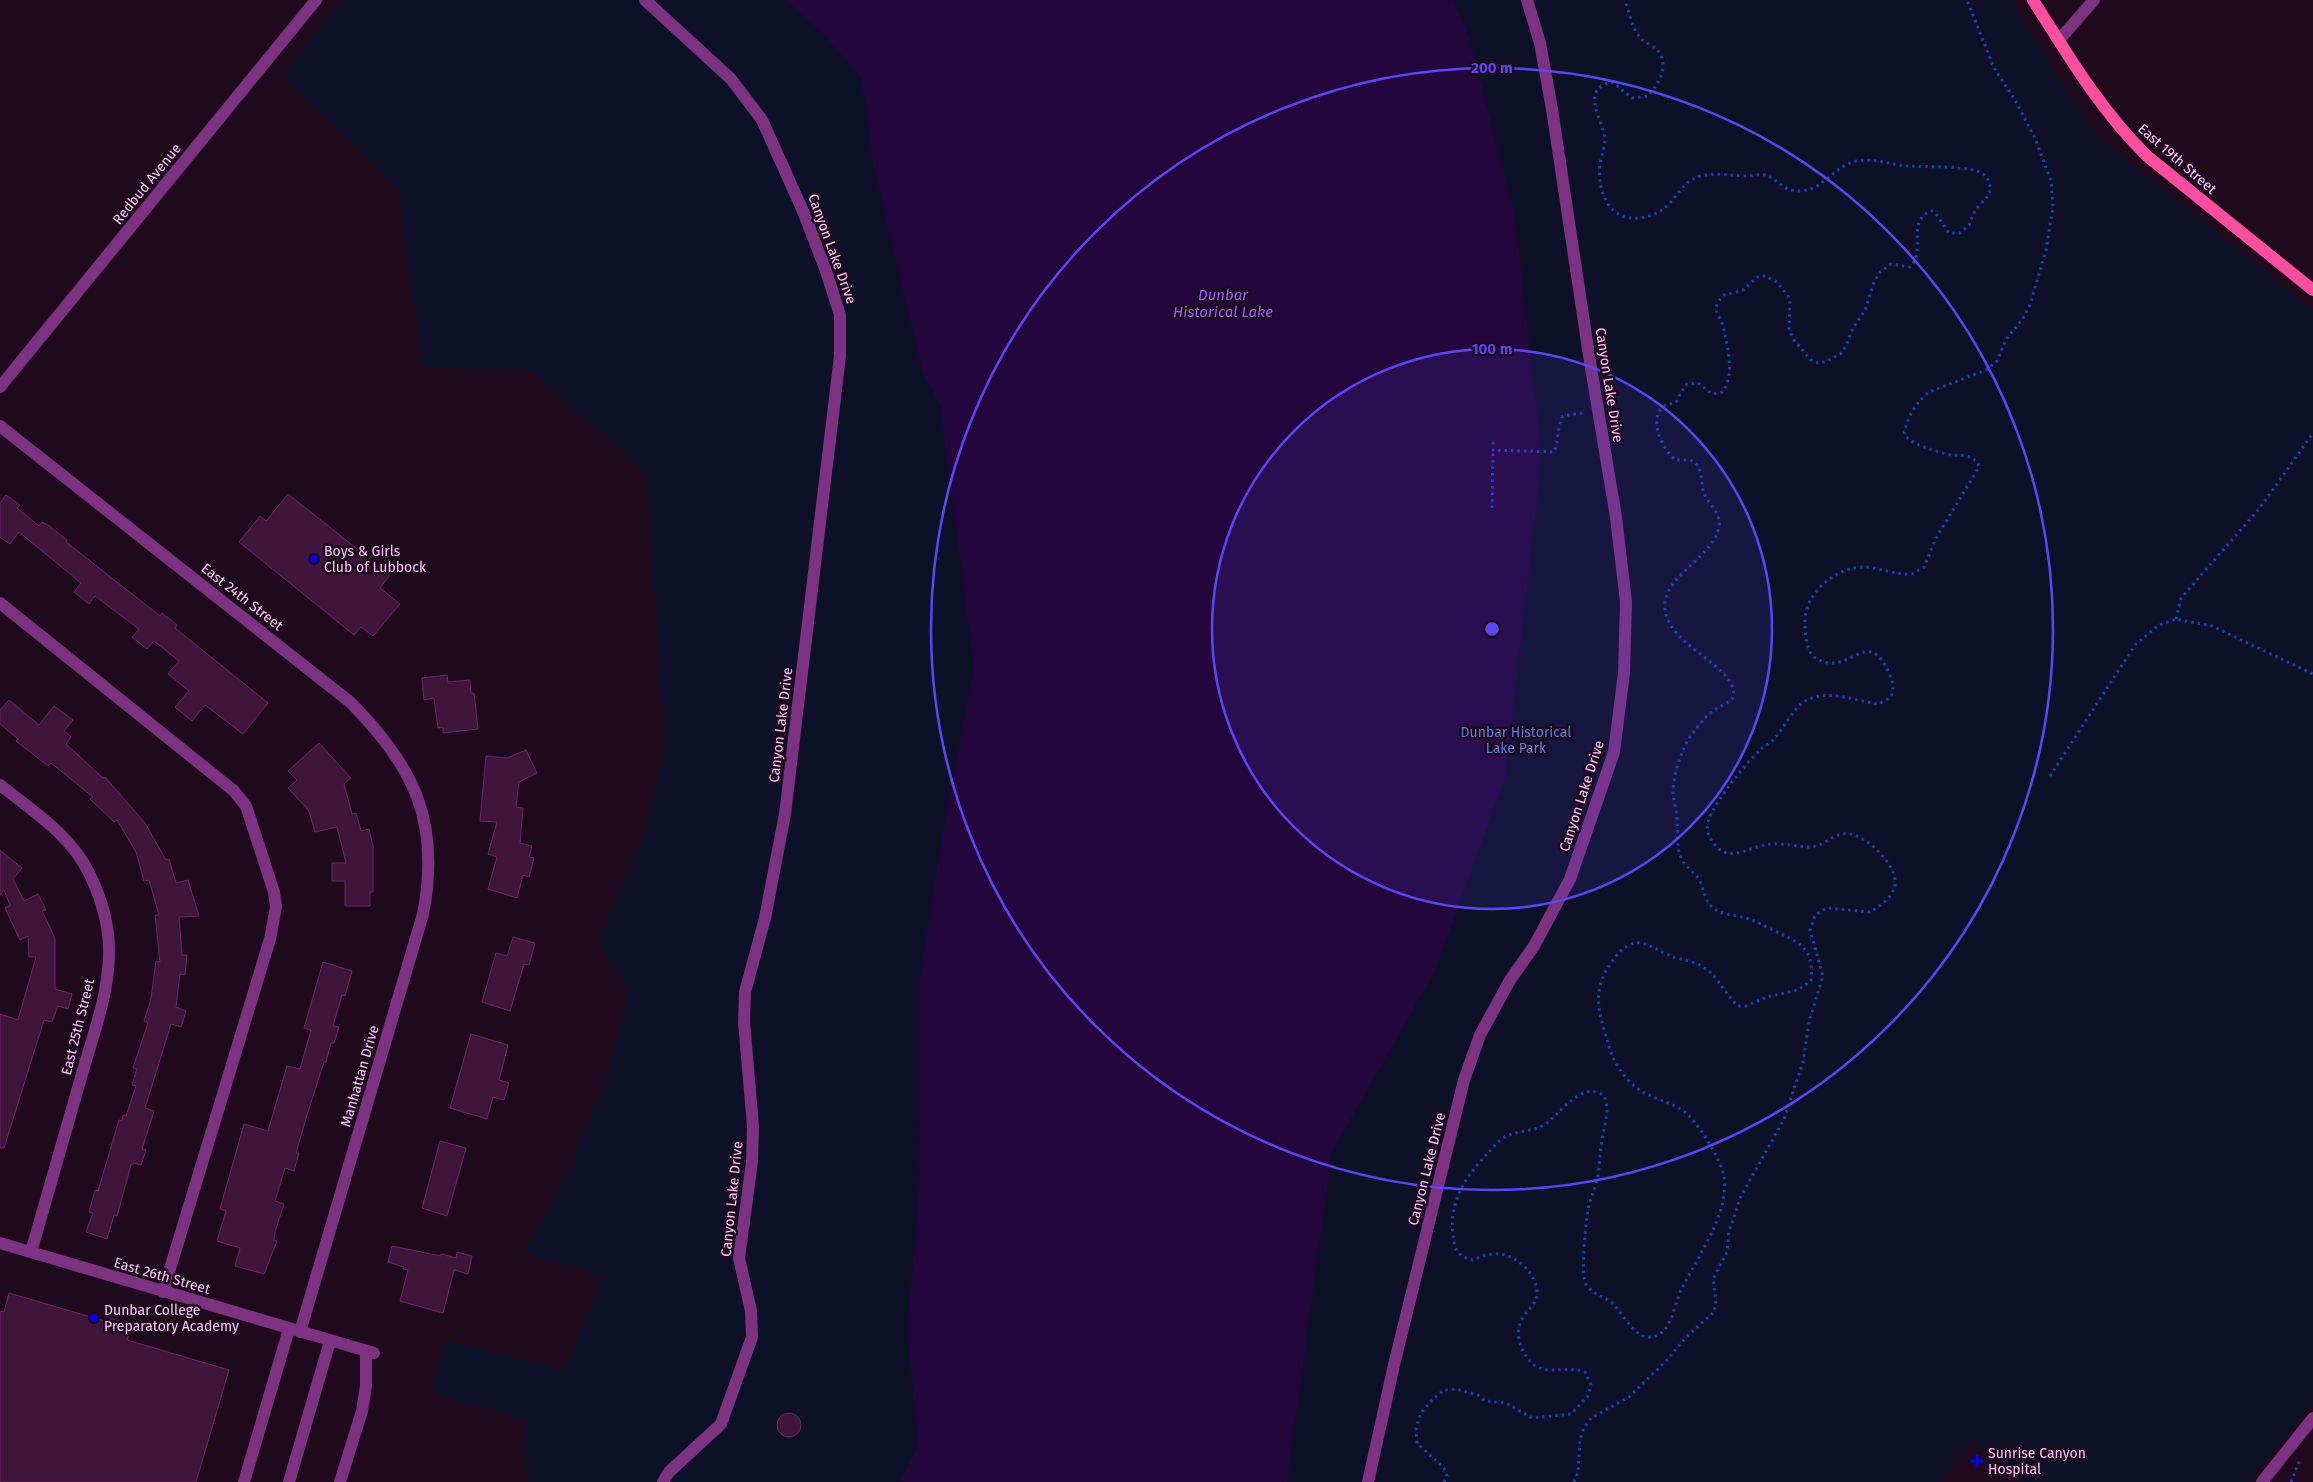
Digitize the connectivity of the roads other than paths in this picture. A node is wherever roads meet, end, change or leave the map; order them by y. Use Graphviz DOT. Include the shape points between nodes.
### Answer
graph roads {
  1 [pos="316,0"];
  2 [pos="646,0"];
  3 [pos="1527,0"];
  4 [pos="2033,0"];
  5 [pos="2094,0"];
  6 [pos="2059,40"];
  7 [pos="2313,290"];
  8 [pos="0,387"];
  9 [pos="0,426"];
  10 [pos="0,603"];
  11 [pos="0,785"];
  12 [pos="425,826"];
  13 [pos="0,1243"];
  14 [pos="31,1252"];
  15 [pos="163,1292"];
  16 [pos="295,1330"];
  17 [pos="330,1340"];
  18 [pos="2313,1418"];
  19 [pos="244,1482"];
  20 [pos="289,1482"];
  21 [pos="340,1482"];
  22 [pos="663,1482"];
  23 [pos="1368,1482"];
  24 [pos="2262,1482"];
  1 -- 8 [label="street, Redbud Avenue"];
  2 -- 22 [label="street, Canyon Lake Drive" via="731,78 762,120 803,211 840,315 840,356 785,814 765,918 745,992 744,1022 753,1126 752,1162 739,1258 751,1311 752,1337 721,1424 669,1472"];
  3 -- 23 [label="street, Canyon Lake Drive" via="1540,43 1552,109 1616,517 1626,602 1624,673 1614,752 1570,879 1480,1036 1464,1080"];
  4 -- 6 [label="main road, East 19th Street"];
  5 -- 6 [label="street"];
  6 -- 7 [label="main road, East 19th Street" via="2106,111 2147,156"];
  9 -- 12 [label="street, East 24th Street" via="350,702 388,744 404,768 418,797"];
  10 -- 15 [label="street" via="234,791 246,806 274,892 276,907 270,939"];
  11 -- 14 [label="street, East 25th Street" via="57,831 76,852 90,874 108,927 109,956 102,1005"];
  12 -- 16 [label="street, Manhattan Drive" via="430,855 423,914"];
  13 -- 14 [label="street, East 26th Street"];
  14 -- 15 [label="street, East 26th Street"];
  15 -- 16 [label="street, East 26th Street"];
  16 -- 17 [label="street, East 26th Street"];
  16 -- 19 [label="street, Manhattan Drive"];
  17 -- 20 [label="street"];
  17 -- 21 [label="street, East 26th Street" via="370,1352 362,1411"];
  18 -- 24 [label="street"];
}
